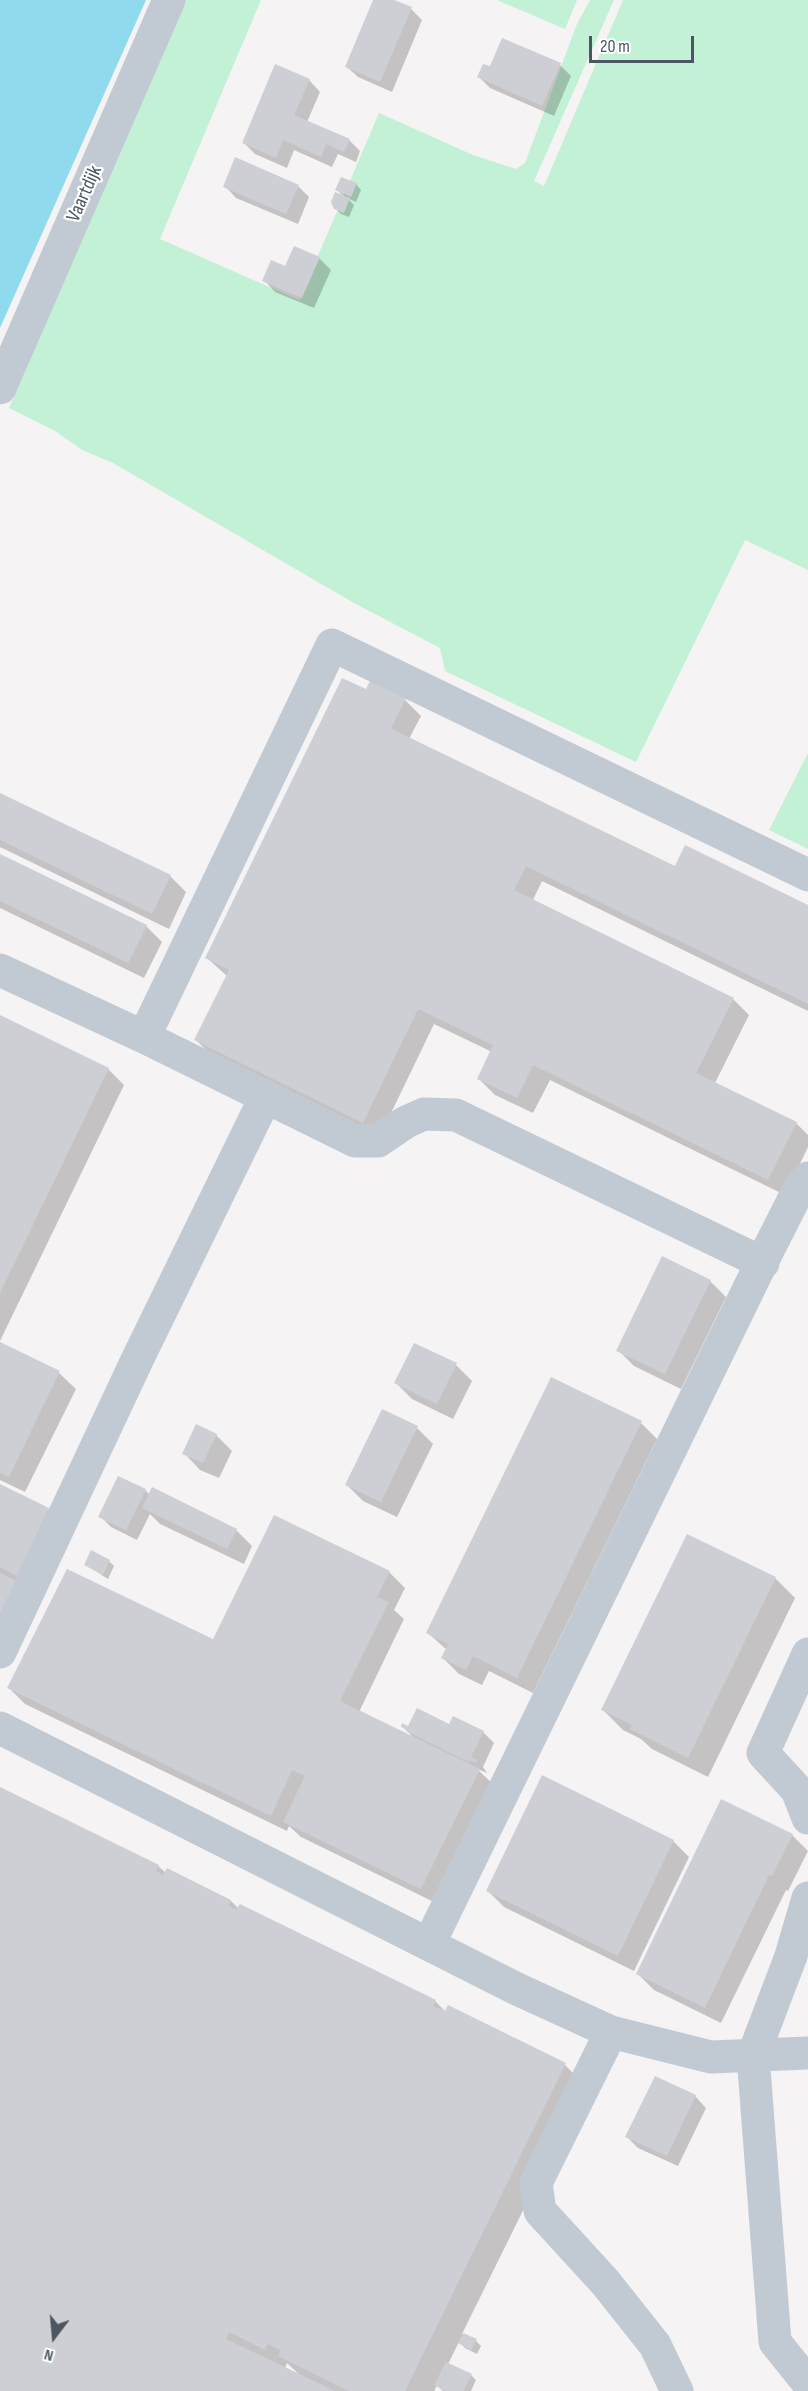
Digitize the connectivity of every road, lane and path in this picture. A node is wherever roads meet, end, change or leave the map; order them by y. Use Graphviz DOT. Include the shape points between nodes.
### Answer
graph roads {
  1 [pos="169,0"];
  2 [pos="0,388"];
  3 [pos="808,875"];
  4 [pos="0,970"];
  5 [pos="144,1037"];
  6 [pos="266,1096"];
  7 [pos="808,1178"];
  8 [pos="763,1263"];
  9 [pos="0,1652"];
  10 [pos="808,1654"];
  11 [pos="0,1728"];
  12 [pos="808,1818"];
  13 [pos="808,1898"];
  14 [pos="429,1944"];
  15 [pos="611,2032"];
  16 [pos="808,2053"];
  17 [pos="753,2056"];
  18 [pos="808,2383"];
  19 [pos="677,2391"];
  1 -- 2 [label="street, Vaartdijk"];
  3 -- 5 [label="street" via="332,645"];
  4 -- 5 [label="street"];
  5 -- 6 [label="street"];
  6 -- 8 [label="street" via="355,1141 378,1142 424,1114 456,1115"];
  6 -- 9 [label="street"];
  7 -- 8 [label="street"];
  8 -- 14 [label="street"];
  10 -- 12 [label="street" via="762,1754 797,1790"];
  11 -- 14 [label="street"];
  13 -- 17 [label="street" via="791,1956"];
  14 -- 15 [label="street"];
  15 -- 17 [label="street" via="711,2057"];
  15 -- 19 [label="street" via="536,2182 540,2211 605,2282 655,2345"];
  16 -- 17 [label="street"];
  17 -- 18 [label="street" via="775,2342"];
}
